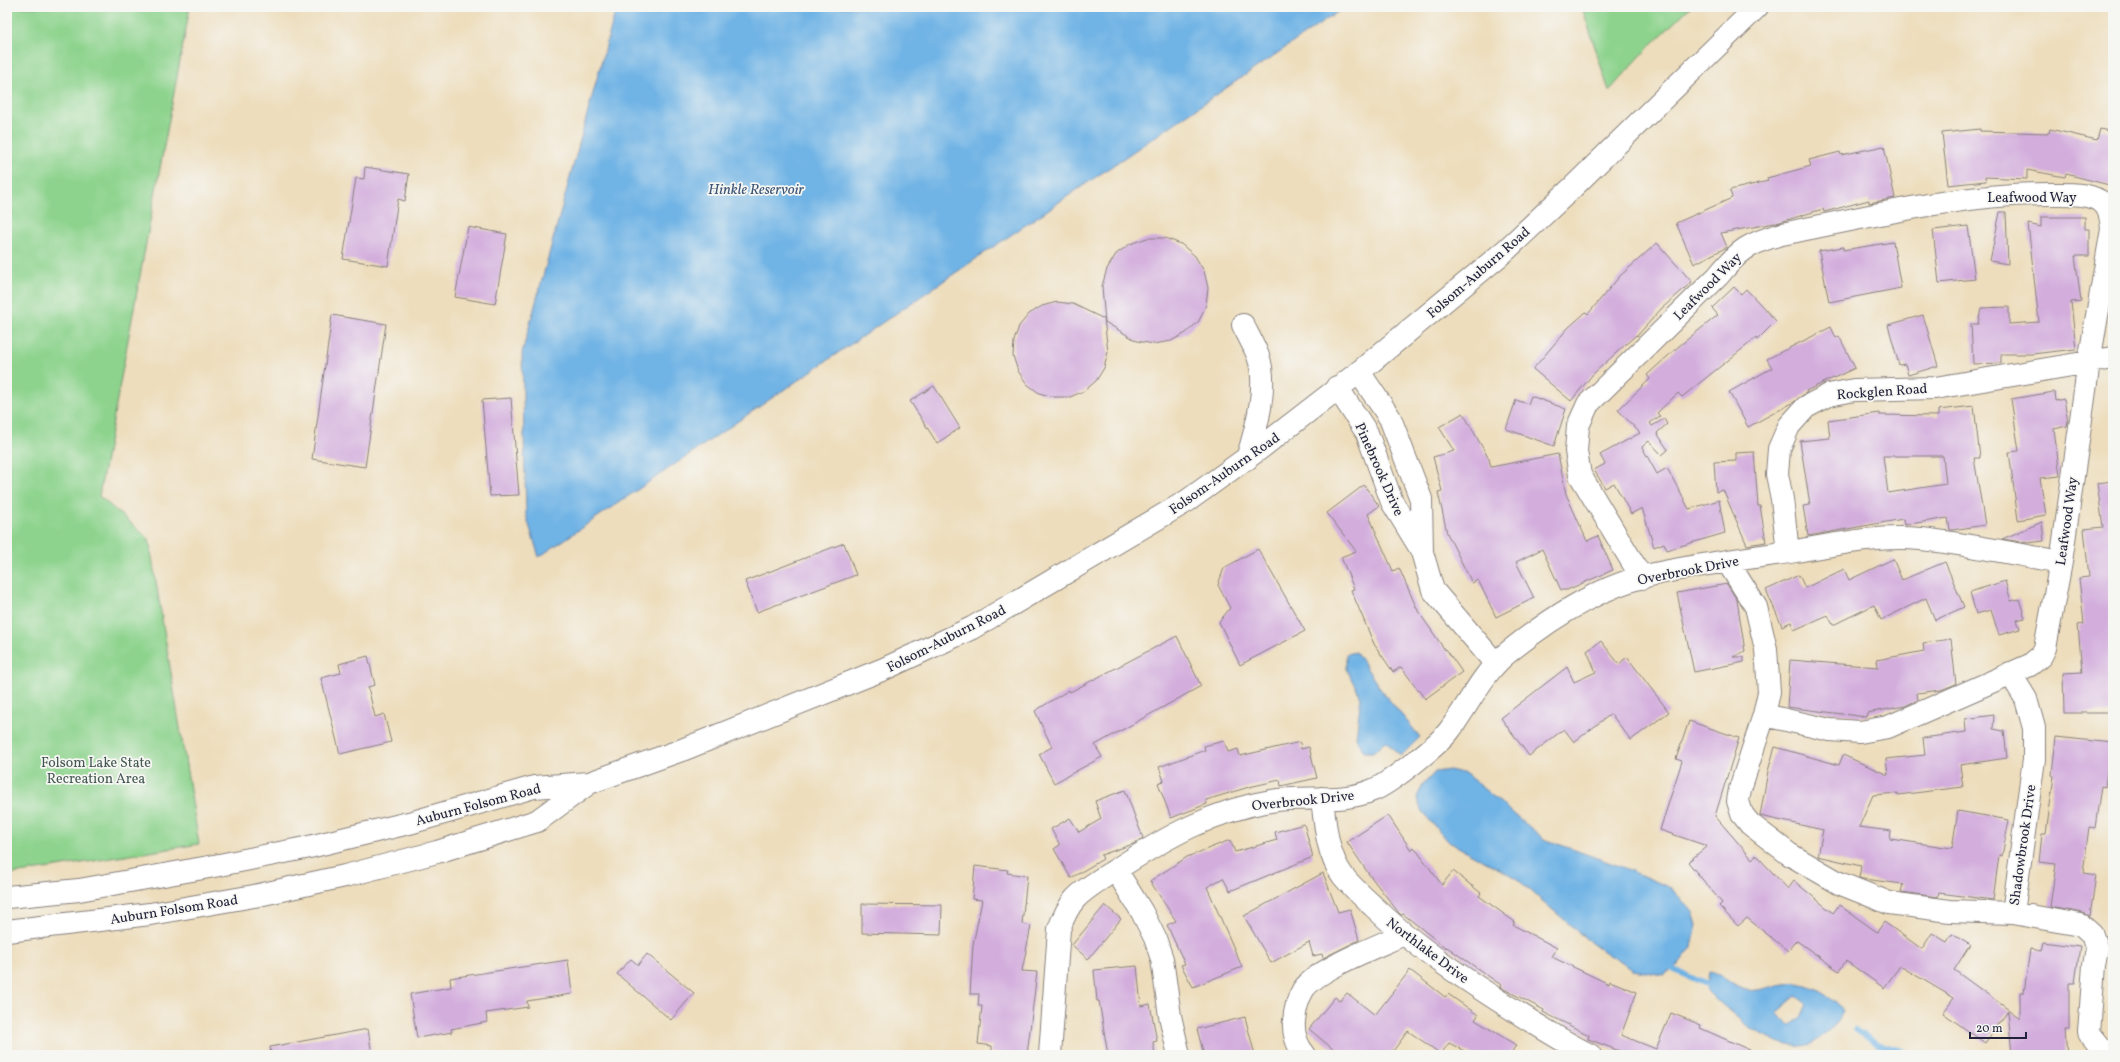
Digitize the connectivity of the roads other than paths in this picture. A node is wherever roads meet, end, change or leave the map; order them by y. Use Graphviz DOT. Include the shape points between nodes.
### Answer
graph roads {
  1 [pos="1757,7"];
  2 [pos="1243,325"];
  3 [pos="2113,358"];
  4 [pos="2088,362"];
  5 [pos="1359,372"];
  6 [pos="1337,387"];
  7 [pos="1246,459"];
  8 [pos="1422,552"];
  9 [pos="1788,552"];
  10 [pos="1727,561"];
  11 [pos="2061,562"];
  12 [pos="1642,578"];
  13 [pos="1495,663"];
  14 [pos="2010,673"];
  15 [pos="1764,715"];
  16 [pos="589,783"];
  17 [pos="1322,798"];
  18 [pos="1116,870"];
  19 [pos="7,897"];
  20 [pos="2013,913"];
  21 [pos="7,931"];
  22 [pos="1404,934"];
  23 [pos="1050,1055"];
  24 [pos="1179,1055"];
  25 [pos="1305,1055"];
  26 [pos="1590,1055"];
  27 [pos="2107,1055"];
  1 -- 5 [label="street, Folsom-Auburn Road" via="1506,250"];
  2 -- 7 [label="street" via="1259,357 1262,386 1255,431"];
  3 -- 4 [label="street, Rockglen Road"];
  4 -- 9 [label="street, Rockglen Road" via="1935,388 1854,390 1829,395 1806,407 1789,426 1779,449 1777,474"];
  4 -- 11 [label="street, Leafwood Way"];
  4 -- 12 [label="street, Leafwood Way" via="2112,229 2111,215 2104,204 2094,198 2061,194 2016,194 1955,200 1756,241 1734,255 1718,276 1605,386 1588,404 1578,426 1576,451 1580,474"];
  5 -- 6 [label="street, Folsom-Auburn Road"];
  5 -- 8 [label="street, Pinebrook Drive" via="1390,418 1421,499"];
  6 -- 7 [label="street, Folsom-Auburn Road"];
  6 -- 8 [label="street, Pinebrook Drive" via="1366,433 1392,502"];
  7 -- 16 [label="street, Folsom-Auburn Road" via="1181,505 960,634 884,669 690,747"];
  8 -- 13 [label="street, Pinebrook Drive" via="1433,590"];
  9 -- 10 [label="street, Overbrook Drive"];
  9 -- 11 [label="street, Overbrook Drive" via="1887,538 1919,539"];
  10 -- 12 [label="street, Overbrook Drive"];
  10 -- 15 [label="street, Shadowbrook Drive" via="1756,607 1766,649 1769,692"];
  11 -- 14 [label="street, Leafwood Way" via="2045,648 2041,656 2030,665"];
  12 -- 13 [label="street, Overbrook Drive" via="1606,591 1571,608 1536,630"];
  13 -- 17 [label="street, Overbrook Drive" via="1446,734 1392,780 1375,790 1359,795"];
  14 -- 15 [label="street, Leafwood Way" via="1888,727 1860,732 1830,730"];
  14 -- 20 [label="street, Shadowbrook Drive" via="2026,699 2034,728 2034,759"];
  15 -- 20 [label="street, Shadowbrook Drive" via="1738,802 1742,814 1750,824 1783,850 1839,883 1889,903 1950,911"];
  16 -- 19 [label="street, Auburn Folsom Road" via="534,787 413,822 217,866 79,890"];
  16 -- 21 [label="street, Auburn Folsom Road" via="537,821 437,852 345,876 254,896 158,912"];
  17 -- 18 [label="street, Overbrook Drive" via="1275,800 1219,814 1190,826"];
  17 -- 22 [label="street, Northlake Drive" via="1325,827 1332,855 1343,876"];
  18 -- 23 [label="street, Overbrook Drive" via="1077,897 1066,912 1059,929"];
  18 -- 24 [label="street" via="1142,912 1160,952"];
  20 -- 27 [label="street" via="2081,925 2092,935 2097,950 2089,1033"];
  22 -- 25 [label="street" via="1320,974 1304,988 1295,1008 1294,1030"];
  22 -- 26 [label="street, Northlake Drive" via="1474,985"];
}
